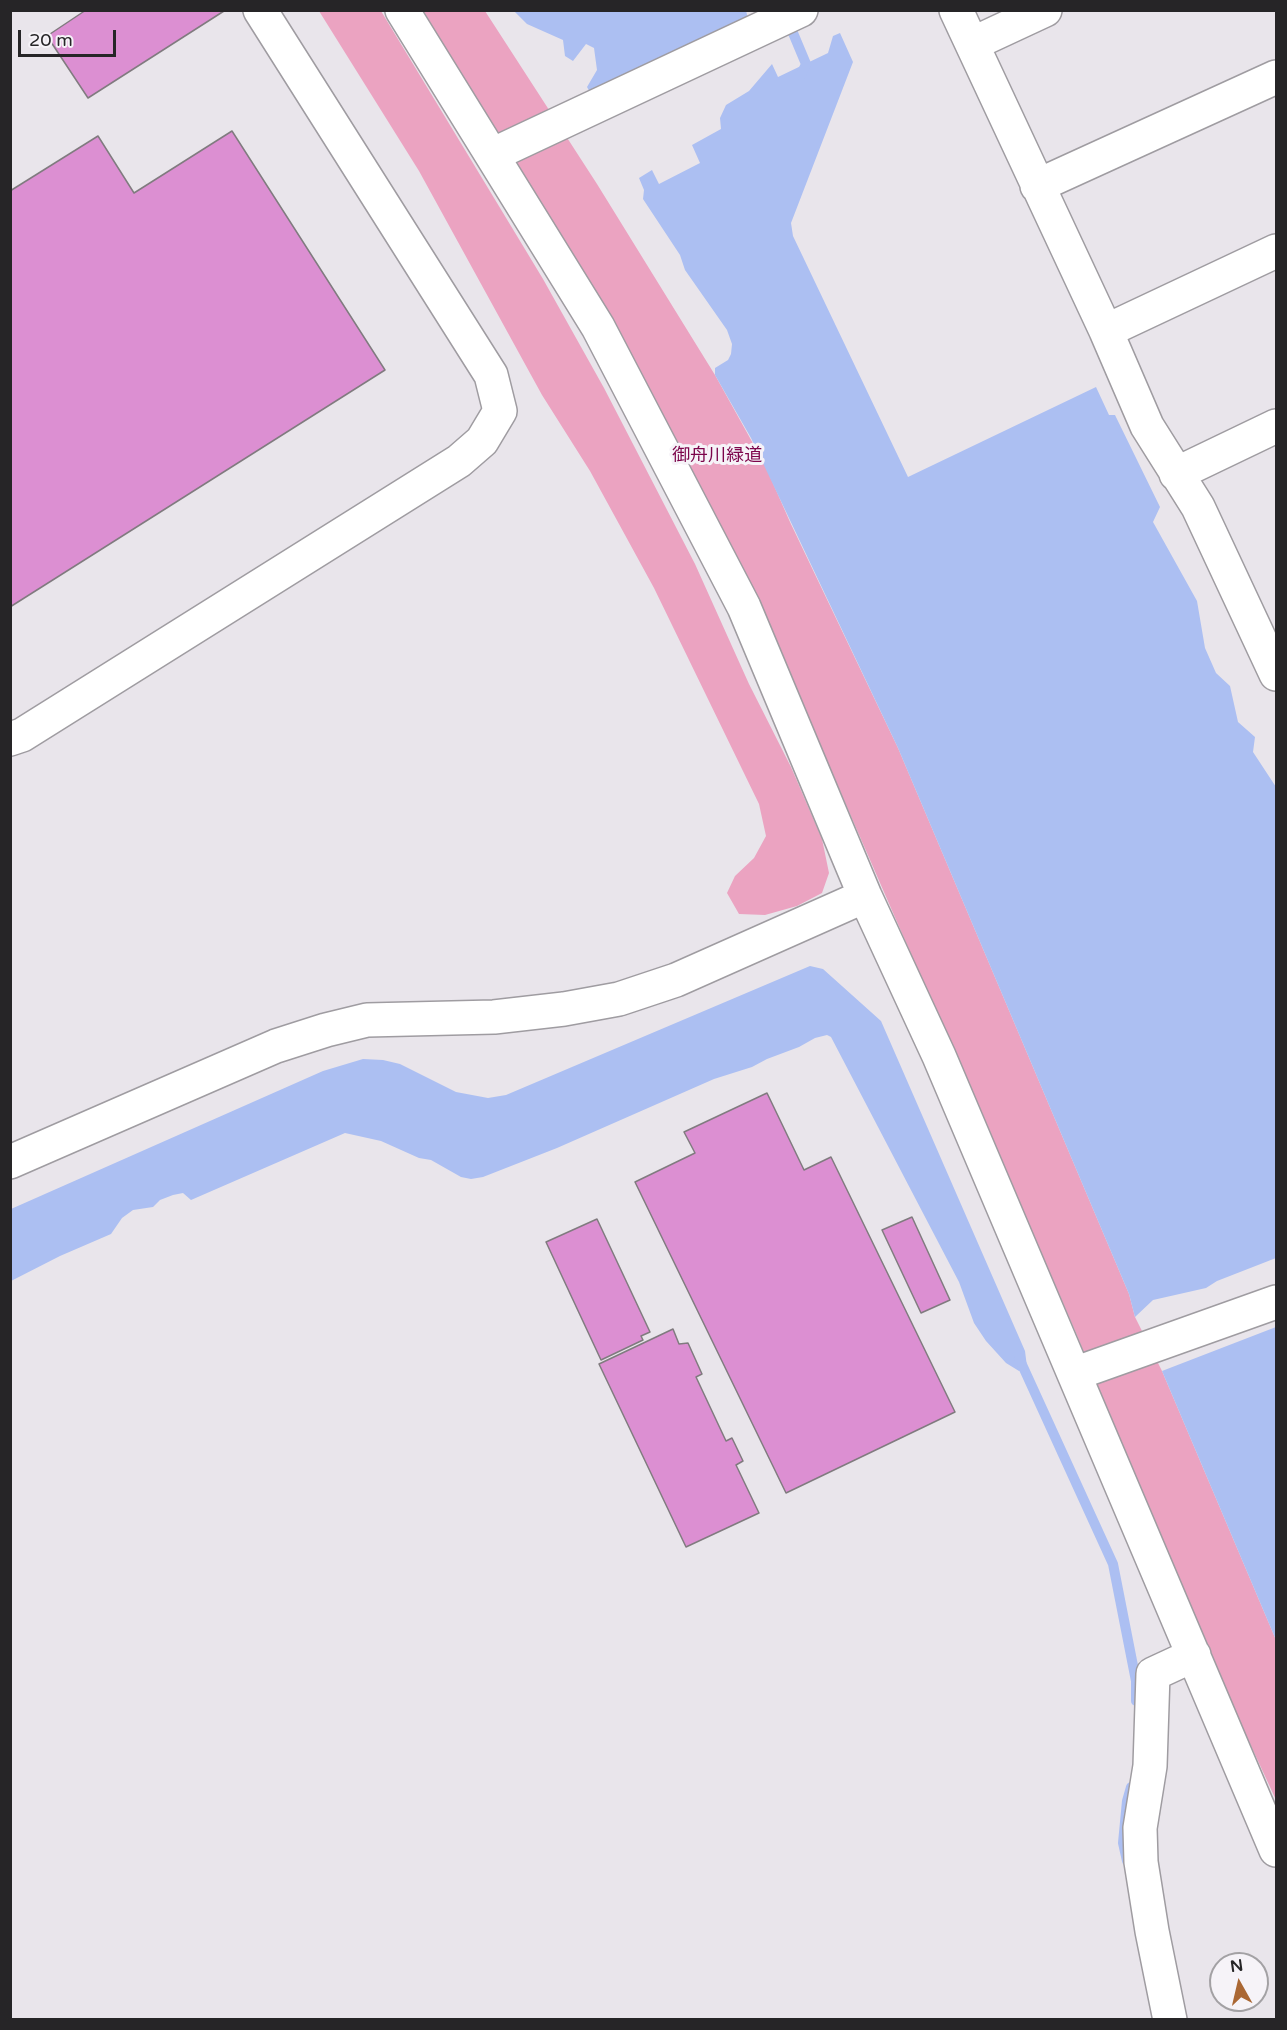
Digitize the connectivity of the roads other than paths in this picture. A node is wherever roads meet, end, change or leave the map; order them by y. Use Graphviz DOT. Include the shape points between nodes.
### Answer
graph roads {
  1 [pos="260,10"];
  2 [pos="402,10"];
  3 [pos="801,10"];
  4 [pos="956,10"];
  5 [pos="1045,10"];
  6 [pos="972,44"];
  7 [pos="1276,77"];
  8 [pos="492,155"];
  9 [pos="1037,186"];
  10 [pos="1276,251"];
  11 [pos="1106,331"];
  12 [pos="1276,426"];
  13 [pos="1176,474"];
  14 [pos="1276,674"];
  15 [pos="10,739"];
  16 [pos="865,896"];
  17 [pos="10,1162"];
  18 [pos="1276,1302"];
  19 [pos="1074,1374"];
  20 [pos="1194,1655"];
  21 [pos="1276,1850"];
  22 [pos="1170,2019"];
  1 -- 15 [label="street" via="490,375 500,411 483,441 459,461"];
  2 -- 8 [label="street"];
  3 -- 8 [label="street"];
  4 -- 6 [label="street"];
  5 -- 6 [label="street"];
  6 -- 9 [label="street"];
  7 -- 9 [label="street"];
  8 -- 16 [label="street" via="598,327 744,607"];
  9 -- 11 [label="street"];
  10 -- 11 [label="street"];
  11 -- 13 [label="street" via="1147,426"];
  12 -- 13 [label="street"];
  13 -- 14 [label="street" via="1198,507"];
  16 -- 17 [label="street" via="676,980 619,999 494,1017 367,1020 326,1030 276,1046"];
  16 -- 19 [label="street" via="939,1056"];
  18 -- 19 [label="street"];
  19 -- 20 [label="street"];
  20 -- 21 [label="street"];
  20 -- 22 [label="street" via="1153,1674 1149,1766 1140,1828 1141,1862"];
}
